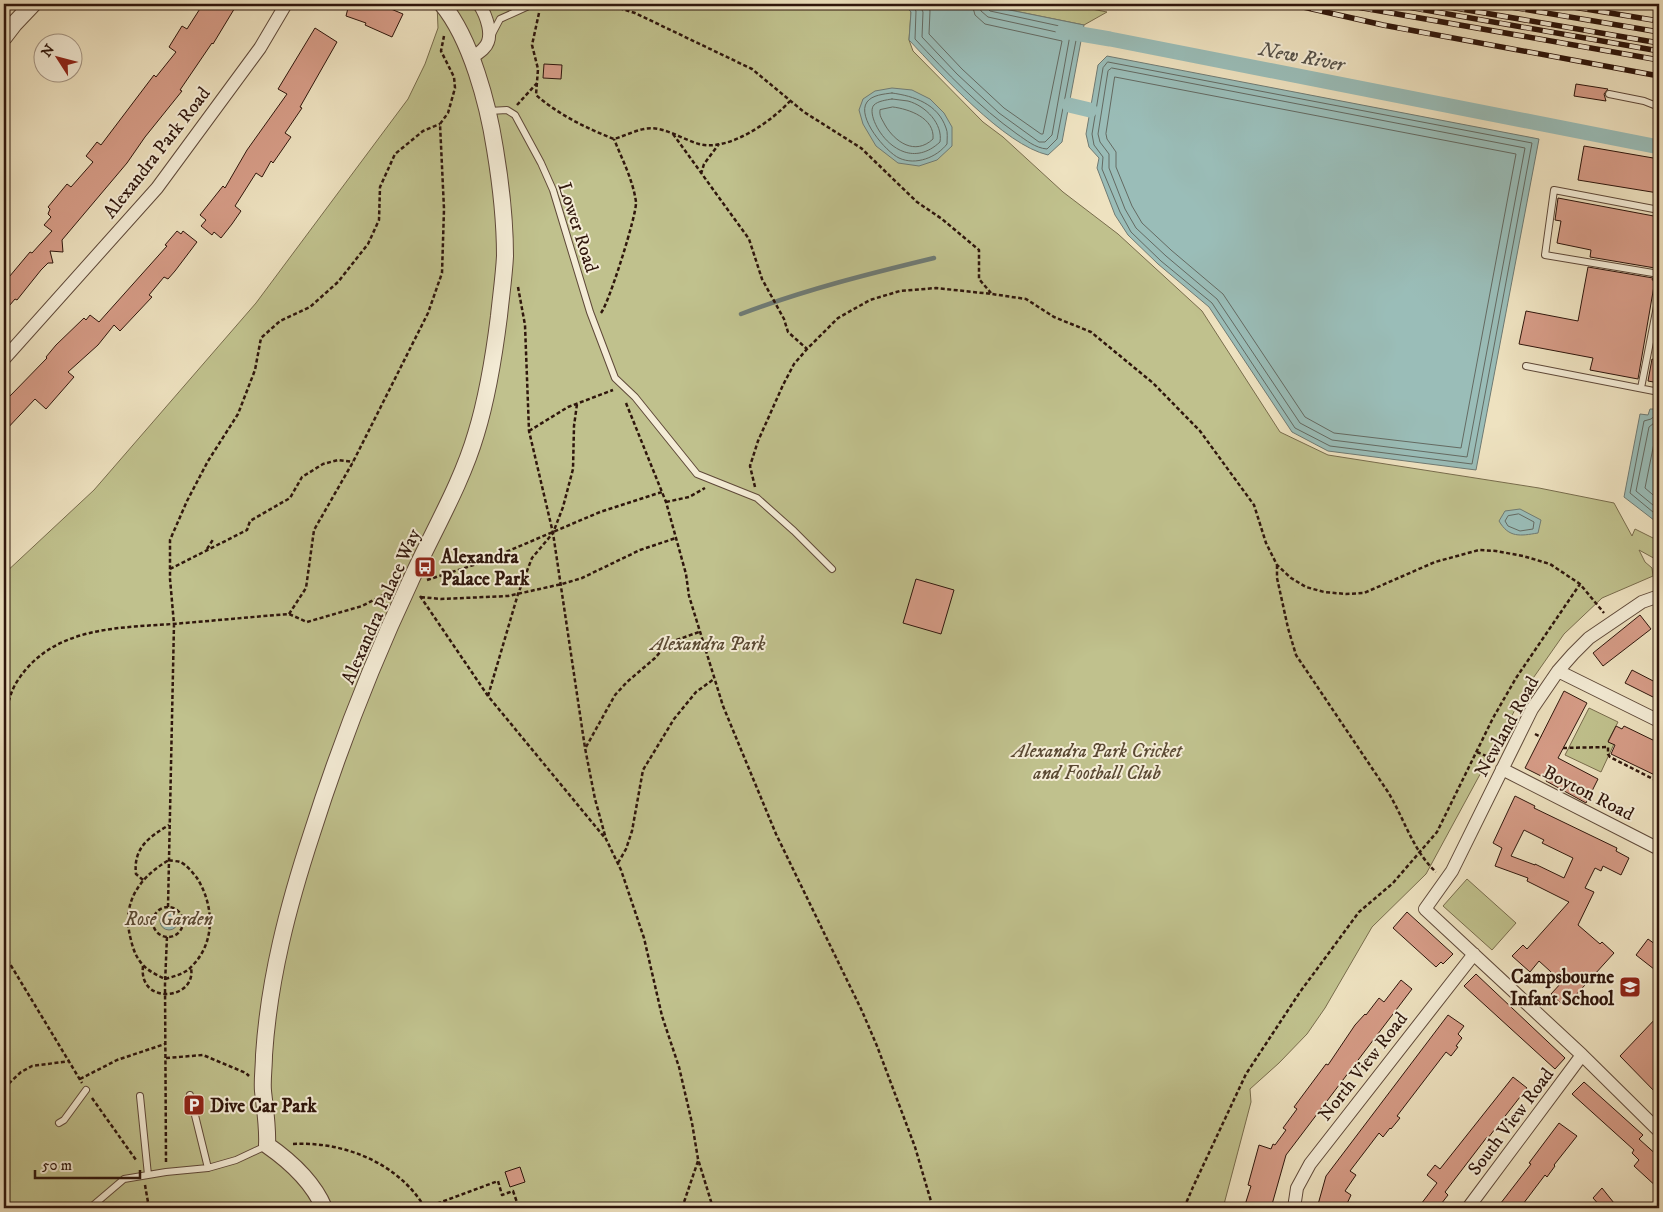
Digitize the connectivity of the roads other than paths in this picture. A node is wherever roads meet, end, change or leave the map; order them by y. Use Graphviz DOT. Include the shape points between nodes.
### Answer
graph roads {
  1 [pos="33,4"];
  2 [pos="286,4"];
  3 [pos="479,4"];
  4 [pos="533,4"];
  5 [pos="446,8"];
  6 [pos="4,36"];
  7 [pos="489,39"];
  8 [pos="471,58"];
  9 [pos="1609,94"];
  10 [pos="1659,107"];
  11 [pos="488,111"];
  12 [pos="1659,210"];
  13 [pos="1659,274"];
  14 [pos="1659,296"];
  15 [pos="4,359"];
  16 [pos="1526,366"];
  17 [pos="1641,388"];
  18 [pos="1659,392"];
  19 [pos="832,569"];
  20 [pos="1659,596"];
  21 [pos="1558,671"];
  22 [pos="1659,721"];
  23 [pos="1503,767"];
  24 [pos="1659,849"];
  25 [pos="1474,954"];
  26 [pos="1582,1055"];
  27 [pos="86,1090"];
  28 [pos="190,1095"];
  29 [pos="140,1096"];
  30 [pos="59,1123"];
  31 [pos="1659,1132"];
  32 [pos="267,1145"];
  33 [pos="208,1168"];
  34 [pos="148,1175"];
  35 [pos="90,1208"];
  36 [pos="324,1208"];
  37 [pos="1294,1208"];
  38 [pos="1468,1208"];
  1 -- 6 [label="street"];
  2 -- 15 [label="street, Alexandra Park Road" via="260,48 157,188"];
  3 -- 7 [label="street" via="486,15"];
  4 -- 7 [label="lane" via="500,19"];
  5 -- 8 [label="street, Alexandra Palace Way"];
  7 -- 8 [label="street" via="485,48"];
  8 -- 11 [label="street, Alexandra Palace Way"];
  9 -- 10 [label="lane"];
  11 -- 19 [label="lane, Lower Road" via="507,110 514,115 541,163 553,190 615,378 636,397 697,474 757,498"];
  11 -- 32 [label="street, Alexandra Palace Way" via="502,193 504,230 504,268 494,358 476,436 338,755 286,916 268,1010 263,1085"];
  12 -- 13 [label="lane" via="1554,190 1545,255"];
  14 -- 17 [label="lane"];
  16 -- 17 [label="lane"];
  17 -- 18 [label="lane"];
  20 -- 21 [label="street, Newland Road" via="1642,602 1590,638"];
  21 -- 22 [label="street"];
  21 -- 23 [label="street, Newland Road" via="1532,709"];
  23 -- 24 [label="street, Boyton Road"];
  23 -- 25 [label="street, Newland Road" via="1465,847 1425,909"];
  25 -- 26 [label="street"];
  25 -- 37 [label="street, North View Road" via="1310,1164 1297,1188"];
  26 -- 31 [label="street"];
  26 -- 38 [label="street, South View Road"];
  27 -- 30 [label="lane"];
  28 -- 33 [label="lane"];
  29 -- 34 [label="lane"];
  32 -- 33 [label="lane" via="236,1160"];
  32 -- 36 [label="street" via="300,1172"];
  33 -- 34 [label="lane"];
  34 -- 35 [label="lane" via="124,1180"];
}
